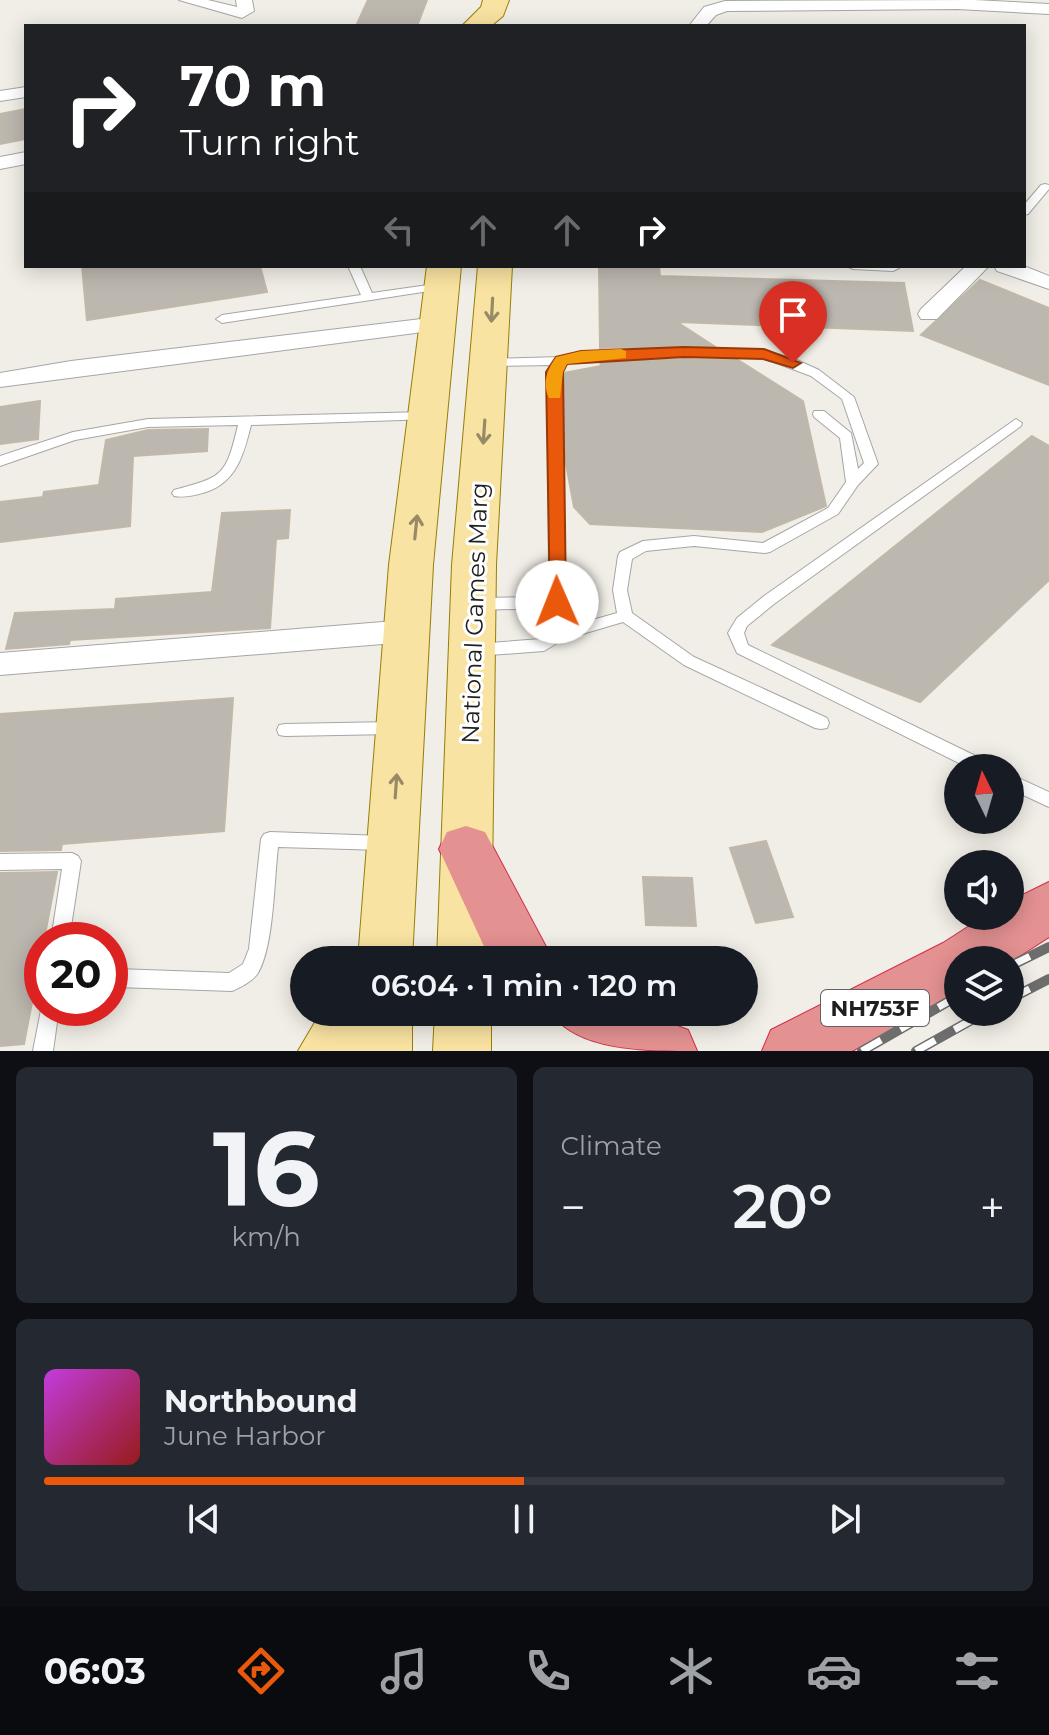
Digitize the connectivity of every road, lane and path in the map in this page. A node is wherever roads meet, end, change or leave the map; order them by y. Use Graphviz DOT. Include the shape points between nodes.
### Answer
graph roads {
  1 [pos="187,0"];
  2 [pos="244,0"];
  3 [pos="482,0"];
  4 [pos="496,0"];
  5 [pos="508,0"];
  6 [pos="522,0"];
  7 [pos="894,2"];
  8 [pos="956,2"];
  9 [pos="781,3"];
  10 [pos="710,5"];
  11 [pos="1049,9"];
  12 [pos="476,24"];
  13 [pos="477,24"];
  14 [pos="515,24"];
  15 [pos="516,24"];
  16 [pos="698,24"];
  17 [pos="24,92"];
  18 [pos="0,96"];
  19 [pos="24,158"];
  20 [pos="0,163"];
  21 [pos="1045,187"];
  22 [pos="1026,210"];
  23 [pos="355,268"];
  24 [pos="495,268"];
  25 [pos="976,268"];
  26 [pos="1010,268"];
  27 [pos="1049,283"];
  28 [pos="441,292"];
  29 [pos="367,295"];
  30 [pos="929,314"];
  31 [pos="222,319"];
  32 [pos="561,361"];
  33 [pos="490,362"];
  34 [pos="0,380"];
  35 [pos="819,414"];
  36 [pos="428,416"];
  37 [pos="245,421"];
  38 [pos="1016,423"];
  39 [pos="0,461"];
  40 [pos="853,482"];
  41 [pos="179,493"];
  42 [pos="557,602"];
  43 [pos="473,604"];
  44 [pos="625,616"];
  45 [pos="407,631"];
  46 [pos="557,636"];
  47 [pos="472,650"];
  48 [pos="0,664"];
  49 [pos="821,723"];
  50 [pos="400,727"];
  51 [pos="285,730"];
  52 [pos="956,754"];
  53 [pos="1024,788"];
  54 [pos="1049,800"];
  55 [pos="392,844"];
  56 [pos="466,849"];
  57 [pos="0,862"];
  58 [pos="1049,907"];
  59 [pos="63,922"];
  60 [pos="384,946"];
  61 [pos="464,946"];
  62 [pos="514,946"];
  63 [pos="986,946"];
  64 [pos="944,971"];
  65 [pos="128,978"];
  66 [pos="47,1026"];
  67 [pos="345,1026"];
  68 [pos="384,1026"];
  69 [pos="463,1026"];
  70 [pos="604,1026"];
  71 [pos="43,1051"];
  72 [pos="327,1051"];
  73 [pos="383,1051"];
  74 [pos="462,1051"];
  75 [pos="667,1051"];
  76 [pos="792,1051"];
  1 -- 2 [label="street" via="242,13"];
  3 -- 12 [label="main road"];
  4 -- 13 [label="main road" via="494,10"];
  5 -- 14 [label="main road" via="506,10"];
  6 -- 15 [label="main road"];
  7 -- 8 [label="street"];
  7 -- 9 [label="street"];
  8 -- 11 [label="street"];
  9 -- 10 [label="street"];
  10 -- 16 [label="street"];
  17 -- 18 [label="street"];
  19 -- 20 [label="street"];
  21 -- 22 [label="lane"];
  23 -- 29 [label="lane"];
  24 -- 33 [label="main road, National Games Marg, one-way"];
  25 -- 30 [label="street"];
  26 -- 27 [label="street"];
  28 -- 29 [label="lane"];
  28 -- 34 [label="street"];
  28 -- 36 [label="main road"];
  29 -- 31 [label="lane"];
  32 -- 33 [label="lane"];
  32 -- 40 [label="lane" via="684,352 764,354 793,363 848,397 871,464"];
  32 -- 42 [label="lane" via="554,372"];
  33 -- 43 [label="main road, National Games Marg, one-way"];
  35 -- 40 [label="lane" via="846,436"];
  36 -- 37 [label="lane"];
  45 -- 36 [label="main road, one-way"];
  37 -- 39 [label="lane" via="112,427"];
  37 -- 41 [label="lane" via="236,460 224,480"];
  38 -- 52 [label="lane" via="769,600 736,633 742,649"];
  40 -- 44 [label="lane" via="833,511 765,548 694,541 643,546 625,556 620,590"];
  42 -- 43 [label="lane"];
  42 -- 46 [label="lane"];
  43 -- 47 [label="main road, National Games Marg"];
  44 -- 46 [label="lane"];
  44 -- 49 [label="lane" via="689,661"];
  45 -- 48 [label="street"];
  45 -- 50 [label="main road"];
  46 -- 47 [label="lane" via="544,645"];
  47 -- 56 [label="main road, National Games Marg"];
  50 -- 51 [label="lane"];
  55 -- 50 [label="main road, one-way"];
  53 -- 54 [label="lane"];
  55 -- 60 [label="main road"];
  55 -- 65 [label="lane" via="270,839 258,949 250,970 232,982"];
  56 -- 61 [label="main road, National Games Marg"];
  56 -- 62 [label="highway"];
  57 -- 59 [label="lane" via="72,861"];
  58 -- 63 [label="highway"];
  64 -- 76 [label="highway, NH753F"];
  66 -- 71 [label="lane"];
  67 -- 72 [label="main road"];
  68 -- 73 [label="main road"];
  69 -- 74 [label="main road"];
  70 -- 75 [label="highway"];
}
